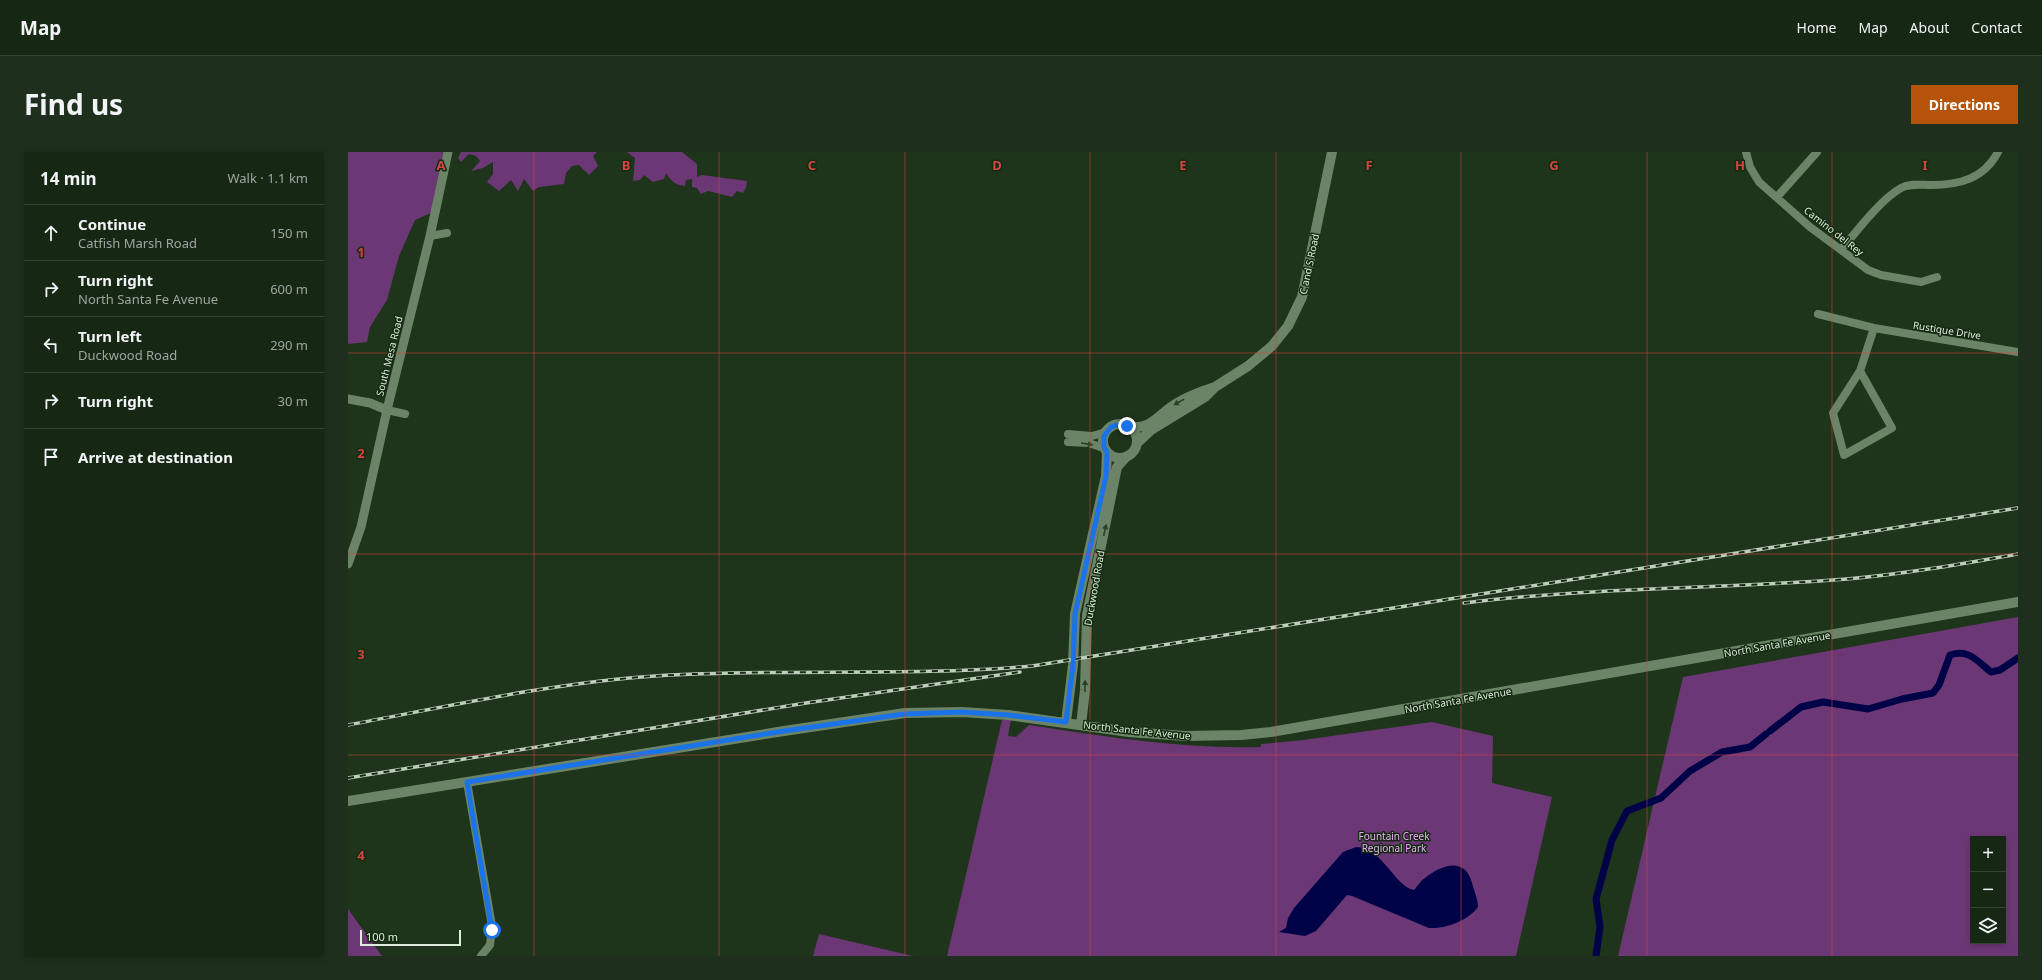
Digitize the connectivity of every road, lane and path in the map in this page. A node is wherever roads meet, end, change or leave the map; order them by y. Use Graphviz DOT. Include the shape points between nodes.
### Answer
graph roads {
  1 [pos="448,152"];
  2 [pos="1332,152"];
  3 [pos="1746,152"];
  4 [pos="1817,152"];
  5 [pos="1998,152"];
  6 [pos="1777,197"];
  7 [pos="447,232"];
  8 [pos="430,236"];
  9 [pos="1841,250"];
  10 [pos="1937,277"];
  11 [pos="1818,314"];
  12 [pos="1874,328"];
  13 [pos="2018,352"];
  14 [pos="1860,371"];
  15 [pos="1215,388"];
  16 [pos="348,399"];
  17 [pos="387,410"];
  18 [pos="405,414"];
  19 [pos="1127,426"];
  20 [pos="1106,432"];
  21 [pos="1137,444"];
  22 [pos="1106,451"];
  23 [pos="1127,456"];
  24 [pos="348,564"];
  25 [pos="2018,602"];
  26 [pos="1066,722"];
  27 [pos="1081,725"];
  28 [pos="467,782"];
  29 [pos="348,801"];
  30 [pos="481,956"];
  1 -- 8 [label="street, South Mesa Road"];
  2 -- 15 [label="main road, C and S Road" via="1302,297 1288,326 1272,346"];
  3 -- 6 [label="street, Camino del Rey" via="1753,175"];
  4 -- 6 [label="street"];
  5 -- 9 [label="street" via="1986,169 1976,177 1951,184 1913,184 1902,187"];
  6 -- 9 [label="street, Camino del Rey" via="1810,227"];
  7 -- 8 [label="street"];
  8 -- 17 [label="street, South Mesa Road"];
  9 -- 10 [label="street, Camino del Rey" via="1868,270 1881,275 1921,282"];
  11 -- 12 [label="street, Rustique Drive"];
  12 -- 13 [label="street, Rustique Drive"];
  12 -- 14 [label="street"];
  14 -- 14 [label="street" via="1892,428 1844,455 1834,413"];
  15 -- 19 [label="main road, C and S Road, one-way" via="1200,391 1177,403 1149,425 1135,428"];
  15 -- 21 [label="main road, C and S Road" via="1205,397 1151,430"];
  16 -- 17 [label="street" via="370,403"];
  17 -- 18 [label="street"];
  17 -- 24 [label="street, South Mesa Road" via="361,527"];
  19 -- 20 [label="main road" via="1116,425"];
  19 -- 21 [label="main road" via="1135,433"];
  20 -- 22 [label="main road" via="1103,441"];
  20 -- 22 [label="street, one-way" via="1068,438 1089,443"];
  21 -- 23 [label="main road"];
  22 -- 23 [label="main road" via="1117,458"];
  22 -- 26 [label="main road, Duckwood Road" via="1106,476 1075,614 1073,665"];
  27 -- 23 [label="main road, Duckwood Road, one-way" via="1085,690 1087,615 1118,467"];
  25 -- 27 [label="main road, North Santa Fe Avenue" via="1271,732 1185,736"];
  26 -- 27 [label="main road, North Santa Fe Avenue"];
  26 -- 28 [label="main road, North Santa Fe Avenue" via="962,712 904,714"];
  28 -- 29 [label="main road, North Santa Fe Avenue"];
  28 -- 30 [label="street" via="492,926 490,945"];
}
